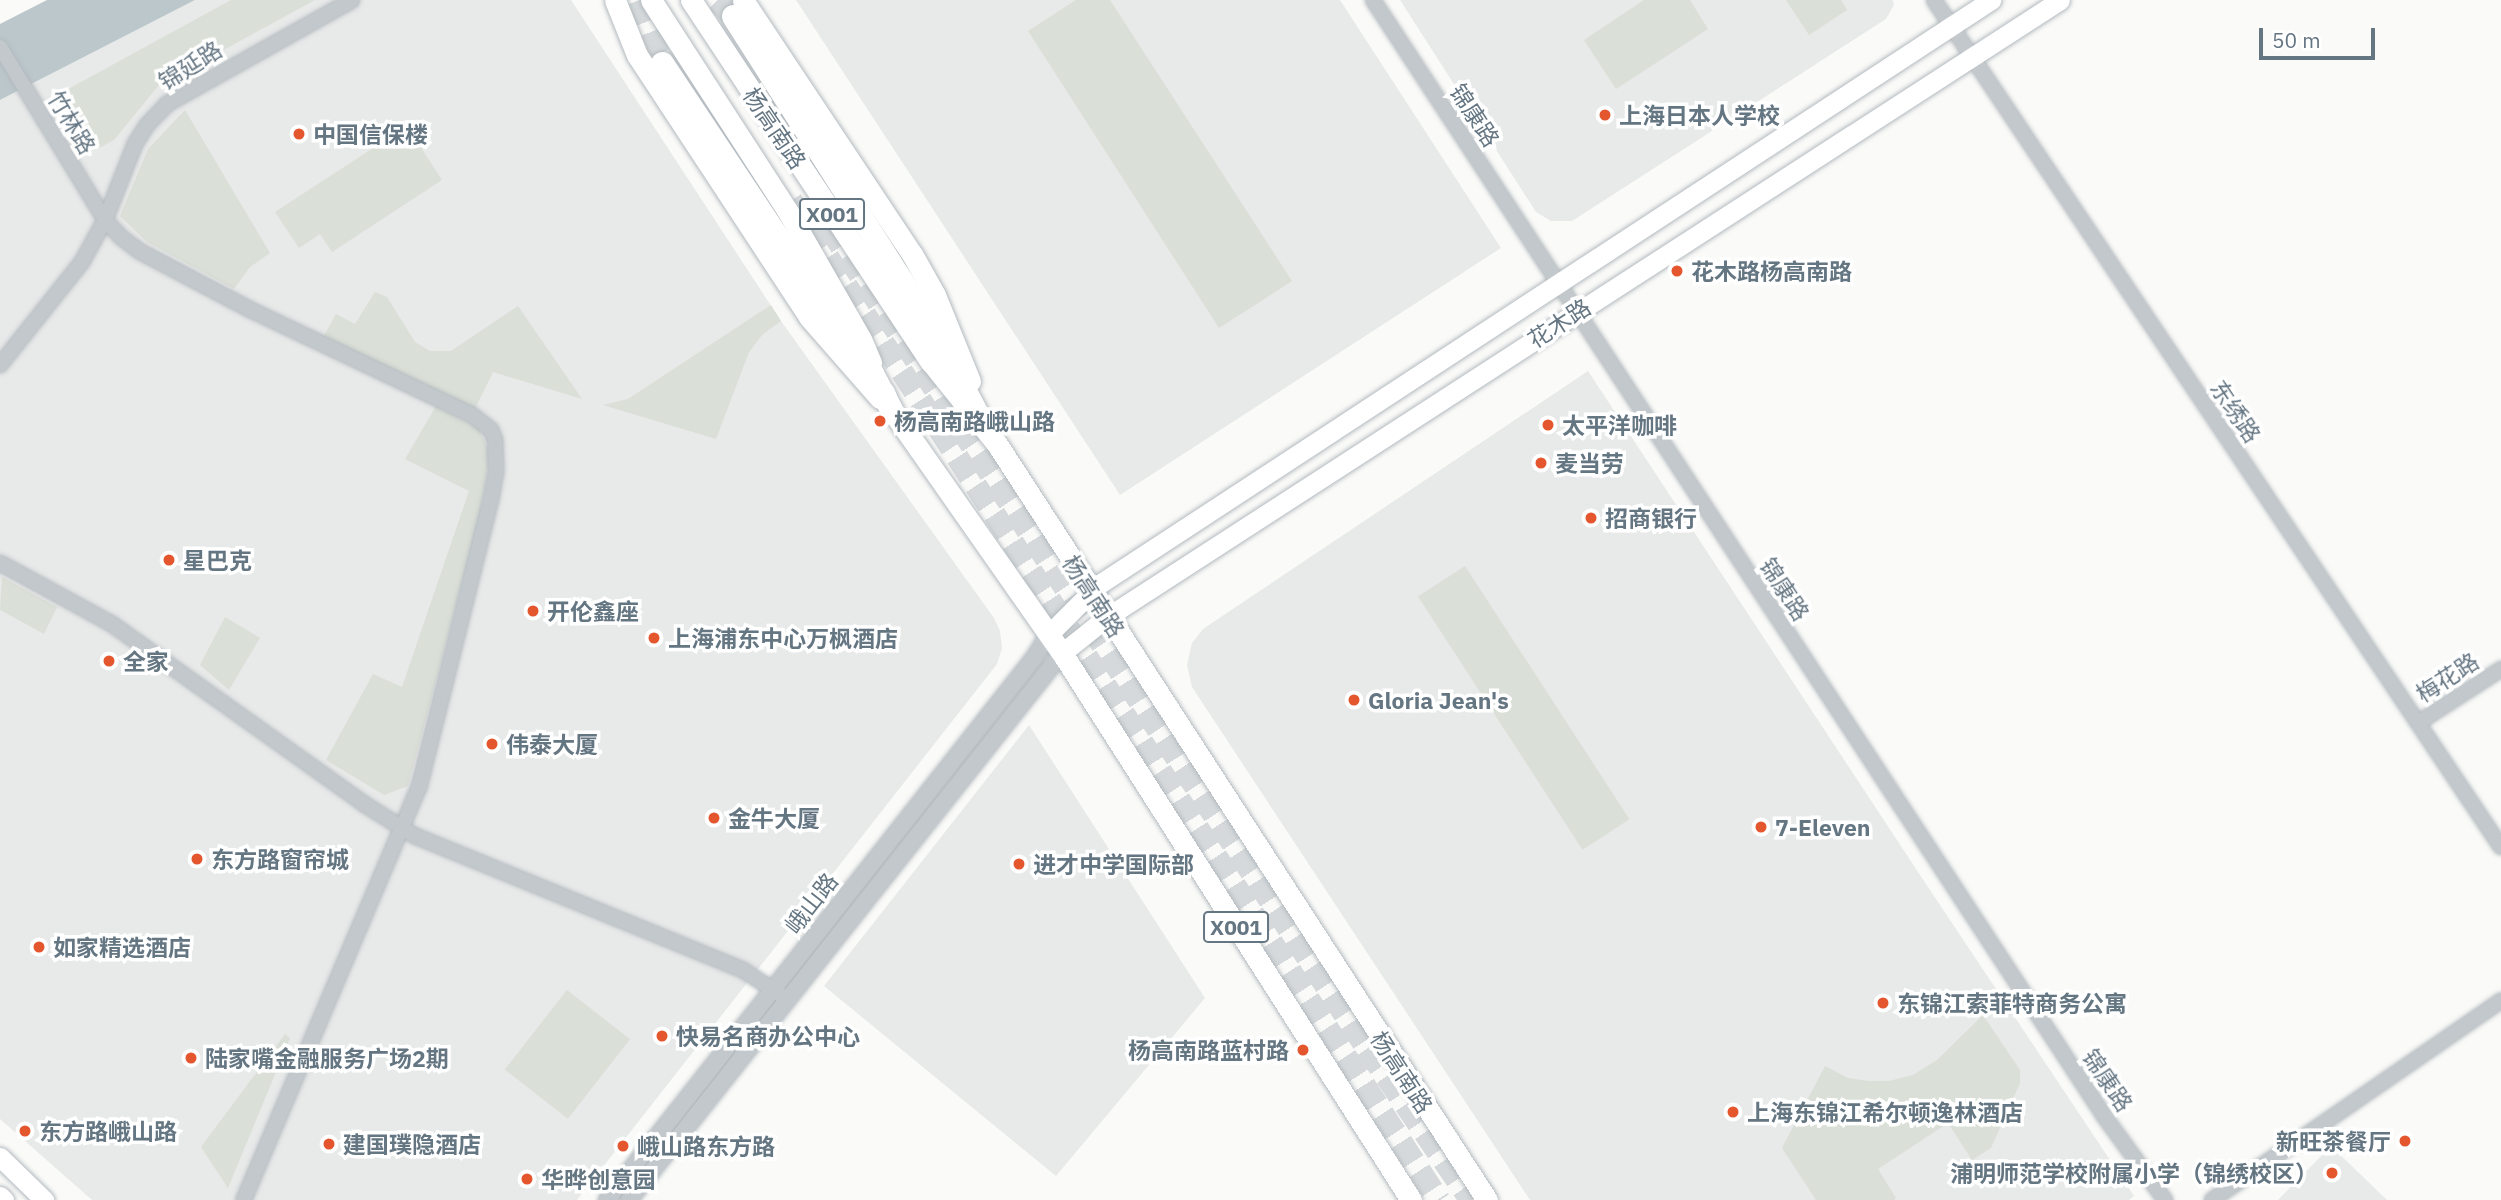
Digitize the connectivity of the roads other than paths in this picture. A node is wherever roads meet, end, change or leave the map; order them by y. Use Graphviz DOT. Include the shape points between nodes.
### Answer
graph roads {
  1 [pos="352,0"];
  2 [pos="615,0"];
  3 [pos="651,0"];
  4 [pos="691,0"];
  5 [pos="1373,0"];
  6 [pos="1934,0"];
  7 [pos="1991,0"];
  8 [pos="2060,0"];
  9 [pos="738,8"];
  10 [pos="1951,26"];
  11 [pos="0,47"];
  12 [pos="1973,55"];
  13 [pos="662,63"];
  14 [pos="105,220"];
  15 [pos="1558,284"];
  16 [pos="1576,312"];
  17 [pos="0,365"];
  18 [pos="891,409"];
  19 [pos="982,423"];
  20 [pos="0,563"];
  21 [pos="1091,593"];
  22 [pos="1107,617"];
  23 [pos="1049,634"];
  24 [pos="1062,653"];
  25 [pos="2501,669"];
  26 [pos="2418,723"];
  27 [pos="403,830"];
  28 [pos="2501,847"];
  29 [pos="772,988"];
  30 [pos="787,999"];
  31 [pos="2501,1001"];
  32 [pos="0,1157"];
  33 [pos="0,1196"];
  34 [pos="4,1200"];
  35 [pos="44,1200"];
  36 [pos="244,1200"];
  37 [pos="607,1200"];
  38 [pos="629,1200"];
  39 [pos="1411,1200"];
  40 [pos="1487,1200"];
  41 [pos="2165,1200"];
  42 [pos="2212,1200"];
  1 -- 14 [label="street, 锦延路" via="167,104 135,144"];
  2 -- 18 [label="main road, X001" via="637,55 809,317"];
  3 -- 18 [label="main road, 杨高南路 / X001" via="787,209 861,339"];
  4 -- 19 [label="main road, 杨高南路 / X001" via="931,362"];
  5 -- 15 [label="street, 锦康路"];
  6 -- 10 [label="street, 东绣路"];
  7 -- 10 [label="main road, 花木路"];
  8 -- 12 [label="main road, 花木路"];
  9 -- 19 [label="highway" via="933,330"];
  10 -- 12 [label="street, 东绣路"];
  10 -- 15 [label="main road, 花木路"];
  11 -- 14 [label="street, 竹林路"];
  12 -- 16 [label="main road, 花木路"];
  12 -- 26 [label="street, 东绣路"];
  13 -- 18 [label="highway" via="872,373"];
  14 -- 17 [label="street, 锦延路" via="82,262"];
  14 -- 27 [label="street, 竹林路" via="139,251 472,415 491,430 496,454 491,499 419,787"];
  15 -- 16 [label="street, 锦康路"];
  15 -- 21 [label="main road, 花木路"];
  16 -- 22 [label="main road, 花木路"];
  16 -- 41 [label="street, 锦康路" via="2104,1116"];
  18 -- 23 [label="main road, 杨高南路 / X001"];
  19 -- 21 [label="main road, 杨高南路 / X001"];
  20 -- 27 [label="street" via="143,644"];
  21 -- 22 [label="main road, 杨高南路 / X001"];
  21 -- 23 [label="main road, 花木路"];
  22 -- 24 [label="main road, 花木路"];
  22 -- 40 [label="main road, 杨高南路 / X001"];
  23 -- 24 [label="main road, 杨高南路 / X001"];
  23 -- 29 [label="street, 峨山路" via="1034,659"];
  24 -- 30 [label="street, 峨山路"];
  24 -- 39 [label="main road, 杨高南路 / X001"];
  25 -- 26 [label="street, 梅花路"];
  26 -- 28 [label="street, 东绣路"];
  27 -- 29 [label="street" via="743,970"];
  27 -- 36 [label="street"];
  29 -- 30 [label="street"];
  29 -- 37 [label="street, 峨山路"];
  30 -- 38 [label="street, 峨山路"];
  31 -- 42 [label="street"];
  32 -- 35 [label="main road"];
  33 -- 34 [label="main road"];
}
